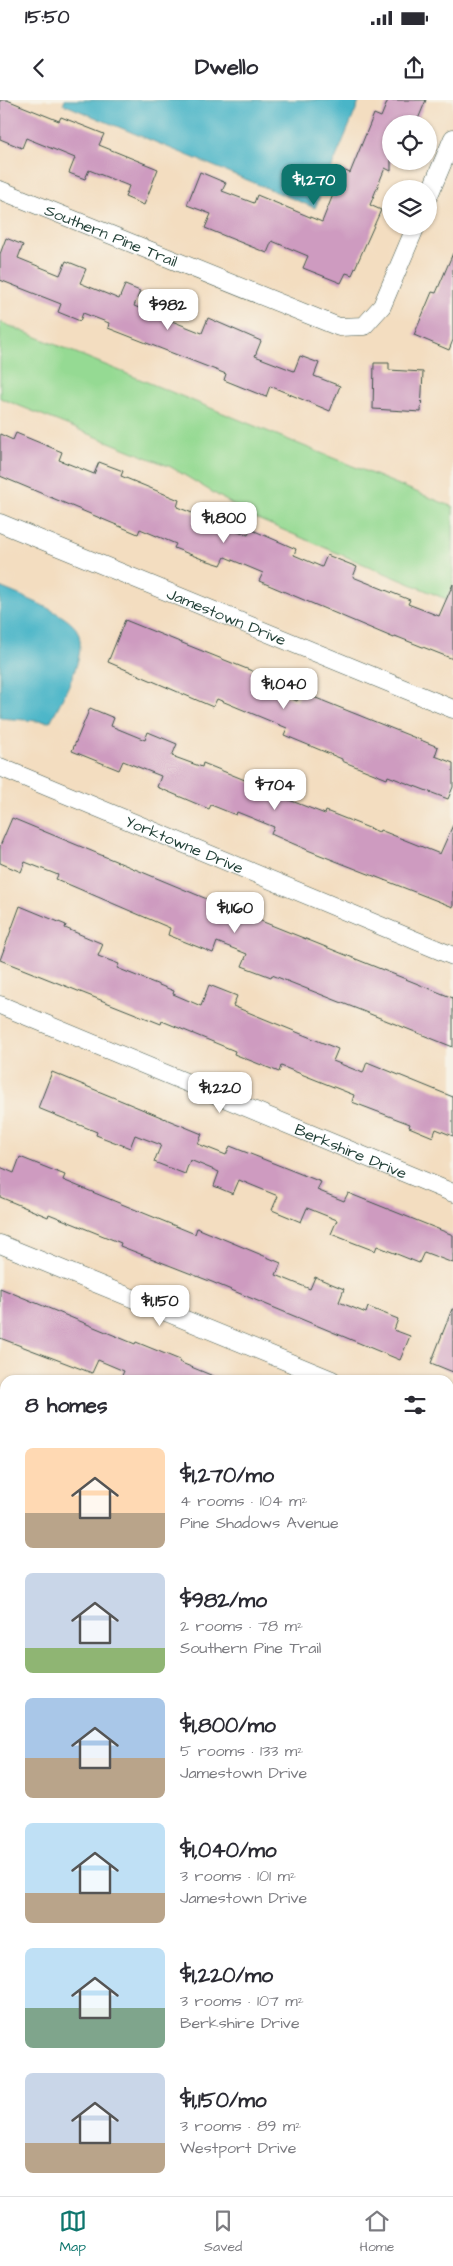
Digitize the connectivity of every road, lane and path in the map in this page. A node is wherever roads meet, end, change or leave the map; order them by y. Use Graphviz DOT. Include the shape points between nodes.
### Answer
graph roads {
  1 [pos="453,138"];
  2 [pos="435,180"];
  3 [pos="0,190"];
  4 [pos="412,235"];
  5 [pos="0,523"];
  6 [pos="453,709"];
  7 [pos="0,767"];
  8 [pos="453,956"];
  9 [pos="0,1005"];
  10 [pos="453,1193"];
  11 [pos="0,1244"];
  12 [pos="320,1375"];
  1 -- 2 [label="street"];
  3 -- 4 [label="street, Southern Pine Trail" via="338,327 364,326 382,306"];
  5 -- 6 [label="street, Jamestown Drive"];
  7 -- 8 [label="street, Yorktowne Drive"];
  9 -- 10 [label="street, Berkshire Drive"];
  11 -- 12 [label="street"];
}
